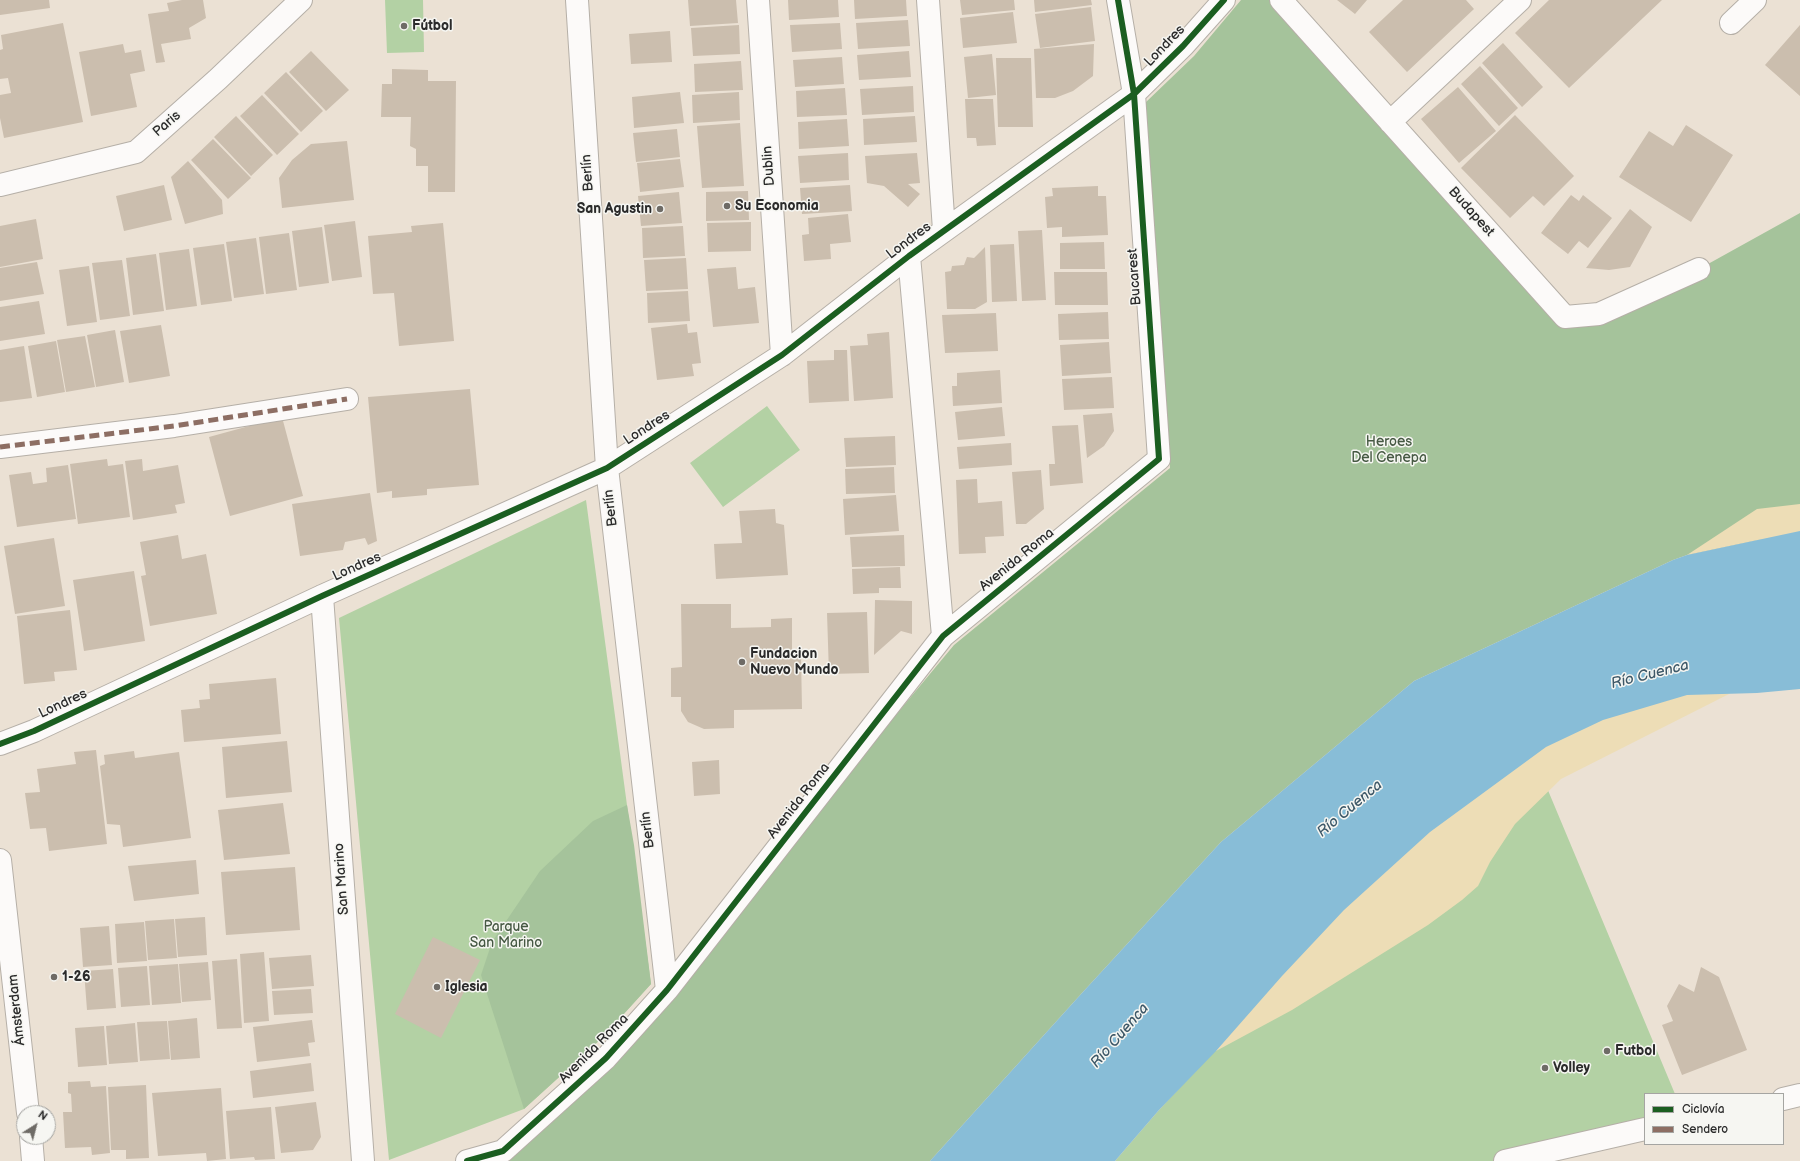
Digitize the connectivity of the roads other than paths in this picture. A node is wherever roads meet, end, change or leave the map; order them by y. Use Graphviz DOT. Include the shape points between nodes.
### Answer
graph roads {
  1 [pos="301,0"];
  2 [pos="578,0"];
  3 [pos="758,0"];
  4 [pos="928,0"];
  5 [pos="1118,0"];
  6 [pos="1224,0"];
  7 [pos="1281,0"];
  8 [pos="1520,0"];
  9 [pos="1755,0"];
  10 [pos="1731,23"];
  11 [pos="1134,94"];
  12 [pos="1390,122"];
  13 [pos="0,185"];
  14 [pos="944,230"];
  15 [pos="909,256"];
  16 [pos="1699,269"];
  17 [pos="782,355"];
  18 [pos="347,399"];
  19 [pos="0,447"];
  20 [pos="1159,459"];
  21 [pos="607,468"];
  22 [pos="322,596"];
  23 [pos="943,636"];
  24 [pos="0,744"];
  25 [pos="0,860"];
  26 [pos="667,990"];
  27 [pos="1800,1095"];
  28 [pos="1784,1099"];
  29 [pos="27,1105"];
  30 [pos="1644,1130"];
  31 [pos="32,1145"];
  32 [pos="33,1161"];
  33 [pos="363,1161"];
  34 [pos="467,1161"];
  35 [pos="1505,1161"];
  1 -- 13 [label="street, Paris" via="136,152"];
  2 -- 21 [label="street, Berlín"];
  3 -- 17 [label="street, Dublin"];
  4 -- 14 [label="street"];
  5 -- 11 [label="street, Bucarest"];
  6 -- 11 [label="street, Londres" via="1183,46"];
  7 -- 12 [label="street, Budapest"];
  8 -- 12 [label="street"];
  9 -- 10 [label="street"];
  11 -- 14 [label="street, Londres"];
  11 -- 20 [label="street, Bucarest"];
  12 -- 16 [label="street, Budapest" via="1565,317 1600,314"];
  14 -- 15 [label="street, Londres"];
  15 -- 17 [label="street, Londres"];
  15 -- 23 [label="street"];
  17 -- 21 [label="street, Londres"];
  18 -- 19 [label="street" via="174,426"];
  20 -- 23 [label="street, Avenida Roma"];
  21 -- 22 [label="street, Londres"];
  21 -- 26 [label="street, Berlín"];
  22 -- 24 [label="street, Londres" via="34,731"];
  22 -- 33 [label="street, San Marino"];
  23 -- 26 [label="street, Avenida Roma"];
  25 -- 29 [label="street, Ámsterdam"];
  26 -- 34 [label="street, Avenida Roma" via="606,1058 503,1151"];
  27 -- 28 [label="street"];
  30 -- 35 [label="street"];
  31 -- 32 [label="street"];
}
